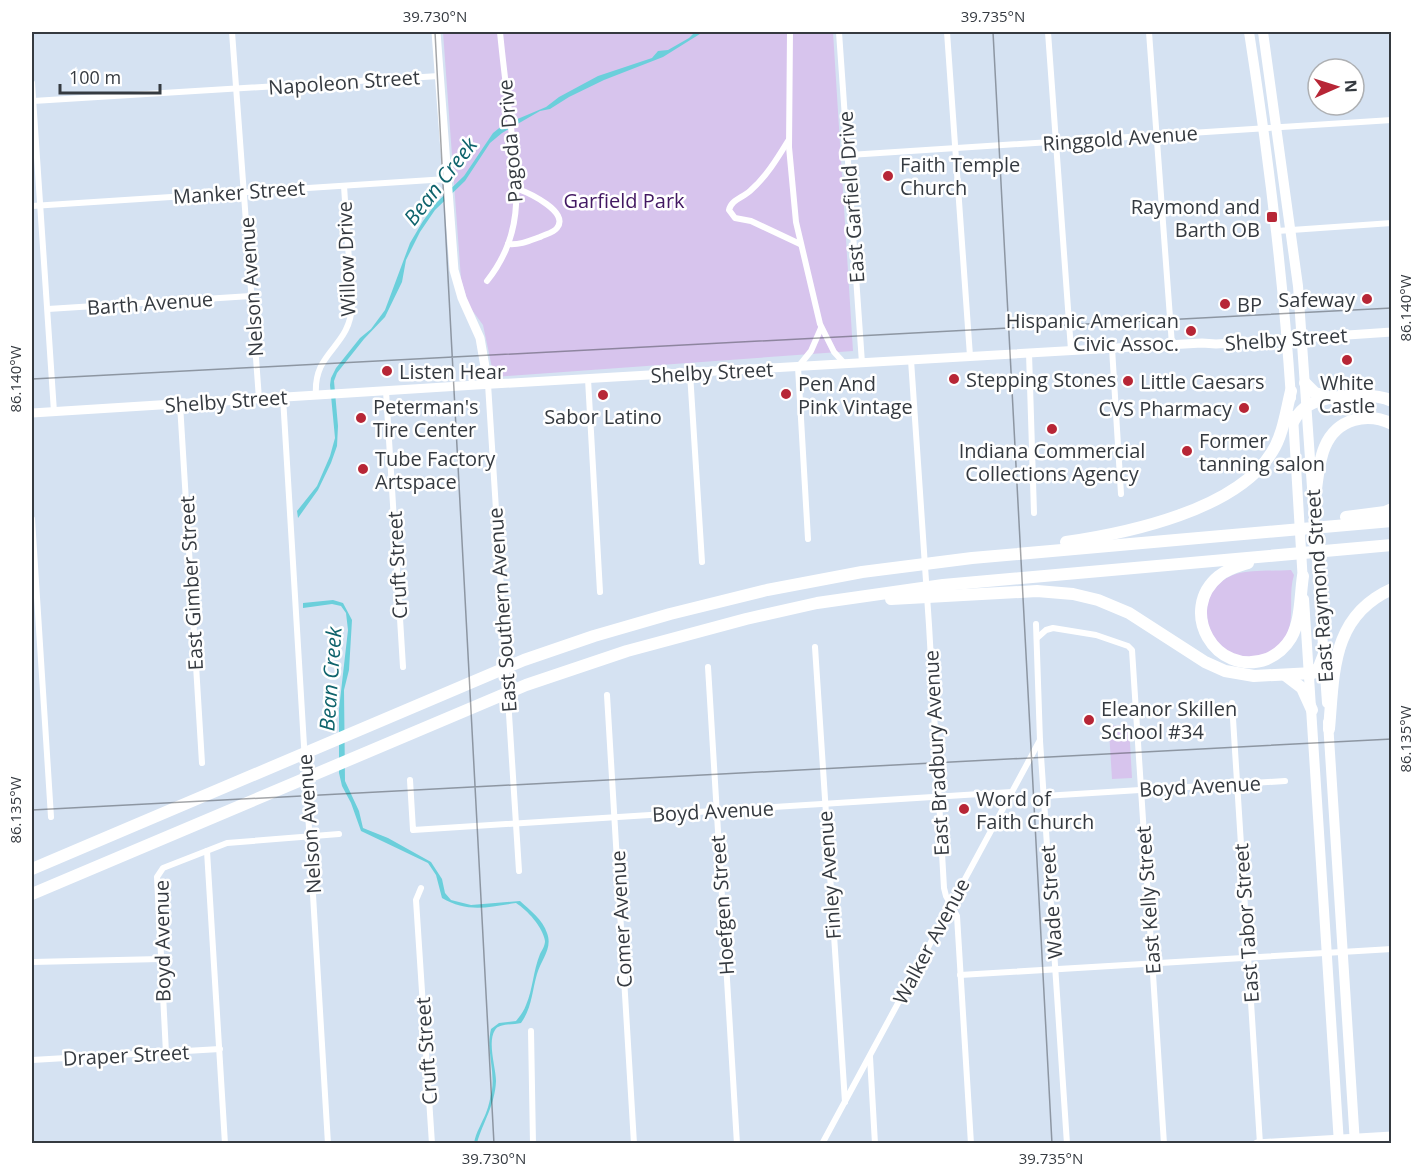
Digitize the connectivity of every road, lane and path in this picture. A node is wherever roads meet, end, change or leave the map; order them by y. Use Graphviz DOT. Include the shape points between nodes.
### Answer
graph roads {
  1 [pos="232,32"];
  2 [pos="436,32"];
  3 [pos="500,32"];
  4 [pos="790,32"];
  5 [pos="839,32"];
  6 [pos="947,32"];
  7 [pos="1048,32"];
  8 [pos="1149,32"];
  9 [pos="1250,32"];
  10 [pos="1263,32"];
  11 [pos="439,76"];
  12 [pos="32,83"];
  13 [pos="236,89"];
  14 [pos="33,101"];
  15 [pos="1392,120"];
  16 [pos="1277,128"];
  17 [pos="1263,129"];
  18 [pos="1157,135"];
  19 [pos="789,139"];
  20 [pos="1056,142"];
  21 [pos="955,148"];
  22 [pos="849,154"];
  23 [pos="447,183"];
  24 [pos="344,186"];
  25 [pos="518,189"];
  26 [pos="244,192"];
  27 [pos="40,205"];
  28 [pos="32,206"];
  29 [pos="1392,224"];
  30 [pos="1292,230"];
  31 [pos="1277,231"];
  32 [pos="508,244"];
  33 [pos="800,244"];
  34 [pos="487,281"];
  35 [pos="252,296"];
  36 [pos="48,309"];
  37 [pos="821,327"];
  38 [pos="1392,332"];
  39 [pos="1302,338"];
  40 [pos="1287,339"];
  41 [pos="1172,345"];
  42 [pos="1112,348"];
  43 [pos="1071,350"];
  44 [pos="1029,353"];
  45 [pos="970,357"];
  46 [pos="911,360"];
  47 [pos="862,363"];
  48 [pos="845,364"];
  49 [pos="798,367"];
  50 [pos="690,373"];
  51 [pos="588,379"];
  52 [pos="1305,383"];
  53 [pos="488,384"];
  54 [pos="386,391"];
  55 [pos="1291,391"];
  56 [pos="319,395"];
  57 [pos="283,397"];
  58 [pos="1337,398"];
  59 [pos="259,399"];
  60 [pos="1392,401"];
  61 [pos="180,404"];
  62 [pos="1307,406"];
  63 [pos="54,412"];
  64 [pos="32,413"];
  65 [pos="1293,422"];
  66 [pos="1392,424"];
  67 [pos="1122,494"];
  68 [pos="1314,505"];
  69 [pos="1392,509"];
  70 [pos="1034,513"];
  71 [pos="32,519"];
  72 [pos="1392,521"];
  73 [pos="1329,525"];
  74 [pos="808,538"];
  75 [pos="1392,545"];
  76 [pos="1269,556"];
  77 [pos="972,558"];
  78 [pos="702,562"];
  79 [pos="1303,576"];
  80 [pos="1392,589"];
  81 [pos="944,591"];
  82 [pos="600,592"];
  83 [pos="1036,624"];
  84 [pos="1036,638"];
  85 [pos="815,647"];
  86 [pos="1324,654"];
  87 [pos="403,667"];
  88 [pos="708,667"];
  89 [pos="1310,674"];
  90 [pos="1285,675"];
  91 [pos="607,695"];
  92 [pos="1232,703"];
  93 [pos="1312,710"];
  94 [pos="1329,729"];
  95 [pos="1040,739"];
  96 [pos="202,763"];
  97 [pos="410,780"];
  98 [pos="1285,781"];
  99 [pos="1237,784"];
  100 [pos="1141,790"];
  101 [pos="1012,792"];
  102 [pos="1044,796"];
  103 [pos="938,797"];
  104 [pos="824,804"];
  105 [pos="716,810"];
  106 [pos="614,816"];
  107 [pos="51,817"];
  108 [pos="516,823"];
  109 [pos="339,834"];
  110 [pos="310,836"];
  111 [pos="207,851"];
  112 [pos="32,869"];
  113 [pos="519,871"];
  114 [pos="421,888"];
  115 [pos="32,894"];
  116 [pos="950,904"];
  117 [pos="1392,949"];
  118 [pos="1327,952"];
  119 [pos="1343,952"];
  120 [pos="1248,957"];
  121 [pos="161,959"];
  122 [pos="32,962"];
  123 [pos="1152,963"];
  124 [pos="1056,969"];
  125 [pos="960,975"];
  126 [pos="531,1031"];
  127 [pos="219,1049"];
  128 [pos="166,1053"];
  129 [pos="870,1056"];
  130 [pos="32,1060"];
  131 [pos="845,1102"];
  132 [pos="1392,1136"];
  133 [pos="1339,1141"];
  134 [pos="1355,1141"];
  135 [pos="225,1143"];
  136 [pos="328,1143"];
  137 [pos="432,1143"];
  138 [pos="533,1143"];
  139 [pos="634,1143"];
  140 [pos="737,1143"];
  141 [pos="822,1143"];
  142 [pos="875,1143"];
  143 [pos="971,1143"];
  144 [pos="1068,1143"];
  145 [pos="1164,1143"];
  146 [pos="1259,1143"];
  1 -- 13 [label="street, Nelson Avenue"];
  2 -- 11 [label="main road, East Southern Avenue"];
  3 -- 25 [label="street, Pagoda Drive"];
  4 -- 19 [label="street"];
  5 -- 22 [label="street, East Garfield Drive"];
  6 -- 21 [label="street"];
  7 -- 20 [label="street"];
  8 -- 18 [label="street"];
  9 -- 17 [label="main road, East Raymond Street"];
  10 -- 16 [label="main road, East Raymond Street"];
  11 -- 13 [label="street, Napoleon Street"];
  11 -- 23 [label="main road, East Southern Avenue"];
  12 -- 14 [label="street"];
  13 -- 14 [label="street, Napoleon Street"];
  13 -- 26 [label="street, Nelson Avenue"];
  14 -- 27 [label="street"];
  15 -- 16 [label="street, Ringgold Avenue"];
  16 -- 17 [label="street, Ringgold Avenue"];
  16 -- 30 [label="main road, East Raymond Street"];
  17 -- 18 [label="street, Ringgold Avenue"];
  17 -- 31 [label="main road, East Raymond Street"];
  18 -- 20 [label="street, Ringgold Avenue"];
  18 -- 41 [label="street"];
  19 -- 33 [label="street"];
  19 -- 33 [label="street" via="767,174 733,202 729,210 735,218 751,221"];
  20 -- 21 [label="street, Ringgold Avenue"];
  20 -- 43 [label="street"];
  21 -- 22 [label="street, Ringgold Avenue"];
  21 -- 45 [label="street"];
  22 -- 47 [label="street, East Garfield Drive"];
  23 -- 24 [label="street, Manker Street"];
  23 -- 53 [label="main road, East Southern Avenue" via="456,280 480,338"];
  24 -- 26 [label="street, Manker Street"];
  24 -- 56 [label="street, Willow Drive" via="351,318 342,338 319,367"];
  25 -- 32 [label="street, Pagoda Drive"];
  25 -- 32 [label="street" via="531,193 555,211 560,223 555,231 525,243"];
  26 -- 27 [label="street, Manker Street"];
  26 -- 35 [label="street, Nelson Avenue"];
  27 -- 28 [label="street, Manker Street"];
  27 -- 36 [label="street"];
  29 -- 30 [label="street"];
  30 -- 31 [label="street"];
  30 -- 39 [label="main road, East Raymond Street"];
  31 -- 40 [label="main road, East Raymond Street"];
  32 -- 34 [label="street, Pagoda Drive"];
  33 -- 37 [label="street"];
  35 -- 36 [label="street, Barth Avenue"];
  35 -- 59 [label="street, Nelson Avenue"];
  36 -- 63 [label="street"];
  37 -- 48 [label="street"];
  37 -- 49 [label="street" via="811,351"];
  38 -- 39 [label="main road, Shelby Street"];
  39 -- 40 [label="main road, Shelby Street"];
  39 -- 52 [label="main road, East Raymond Street"];
  40 -- 41 [label="main road, Shelby Street"];
  40 -- 55 [label="main road, East Raymond Street"];
  41 -- 42 [label="main road, Shelby Street"];
  42 -- 43 [label="main road, Shelby Street"];
  42 -- 67 [label="street"];
  43 -- 44 [label="main road, Shelby Street"];
  44 -- 45 [label="main road, Shelby Street"];
  44 -- 70 [label="street"];
  45 -- 46 [label="main road, Shelby Street"];
  46 -- 47 [label="main road, Shelby Street"];
  46 -- 103 [label="street, East Bradbury Avenue"];
  47 -- 48 [label="main road, Shelby Street"];
  48 -- 49 [label="main road, Shelby Street"];
  49 -- 50 [label="main road, Shelby Street"];
  49 -- 74 [label="street"];
  50 -- 51 [label="main road, Shelby Street"];
  50 -- 78 [label="street"];
  51 -- 53 [label="main road, Shelby Street"];
  51 -- 82 [label="street"];
  52 -- 58 [label="highway" via="1315,393"];
  52 -- 62 [label="main road, East Raymond Street"];
  53 -- 54 [label="main road, Shelby Street"];
  53 -- 108 [label="street, East Southern Avenue"];
  54 -- 56 [label="main road, Shelby Street"];
  54 -- 87 [label="street, Cruft Street"];
  55 -- 65 [label="main road, East Raymond Street"];
  55 -- 77 [label="highway" via="1273,451 1258,471 1229,492 1143,526"];
  56 -- 57 [label="main road, Shelby Street"];
  57 -- 59 [label="main road, Shelby Street"];
  57 -- 110 [label="street, Nelson Avenue"];
  58 -- 60 [label="highway" via="1377,396"];
  58 -- 62 [label="highway"];
  59 -- 61 [label="main road, Shelby Street"];
  61 -- 63 [label="main road, Shelby Street"];
  61 -- 96 [label="street, East Gimber Street"];
  62 -- 65 [label="highway"];
  62 -- 68 [label="main road, East Raymond Street"];
  63 -- 64 [label="main road, Shelby Street"];
  65 -- 79 [label="main road, East Raymond Street"];
  66 -- 68 [label="highway" via="1364,418 1335,431 1322,452"];
  68 -- 86 [label="main road, East Raymond Street"];
  69 -- 73 [label="highway" via="1342,518"];
  71 -- 107 [label="street"];
  72 -- 73 [label="highway"];
  73 -- 77 [label="highway"];
  75 -- 76 [label="highway"];
  76 -- 79 [label="highway" via="1223,573 1205,594 1203,627 1211,644 1226,656 1256,662 1271,657 1284,646 1295,628"];
  76 -- 81 [label="highway"];
  77 -- 112 [label="highway" via="802,583 627,626 524,660"];
  79 -- 89 [label="main road, East Raymond Street"];
  80 -- 94 [label="highway" via="1364,607 1342,638"];
  81 -- 90 [label="highway" via="1043,591 1086,597 1135,616 1213,666 1247,676"];
  81 -- 115 [label="highway" via="818,603 757,616 644,646 526,685"];
  83 -- 84 [label="street, Wade Street"];
  84 -- 95 [label="street, Wade Street"];
  84 -- 100 [label="street, East Kelly Street" via="1053,628 1088,633 1128,646 1133,657"];
  85 -- 104 [label="street, Finley Avenue"];
  86 -- 89 [label="highway" via="1319,667"];
  86 -- 94 [label="main road, East Raymond Street"];
  88 -- 105 [label="street, Hoefgen Street"];
  89 -- 90 [label="highway"];
  89 -- 93 [label="main road, East Raymond Street"];
  90 -- 93 [label="highway" via="1302,688"];
  91 -- 106 [label="street, Comer Avenue"];
  92 -- 99 [label="street, East Tabor Street"];
  93 -- 118 [label="main road, East Raymond Street"];
  94 -- 119 [label="main road, East Raymond Street"];
  95 -- 101 [label="street, Walker Avenue"];
  95 -- 102 [label="street, Wade Street"];
  97 -- 108 [label="street, Boyd Avenue" via="413,830"];
  98 -- 99 [label="street, Boyd Avenue"];
  99 -- 100 [label="street, Boyd Avenue"];
  99 -- 120 [label="street, East Tabor Street"];
  100 -- 102 [label="street, Boyd Avenue"];
  100 -- 123 [label="street, East Kelly Street"];
  101 -- 103 [label="street, Boyd Avenue"];
  101 -- 116 [label="street, Walker Avenue"];
  102 -- 124 [label="street, Wade Street"];
  103 -- 104 [label="street, Boyd Avenue"];
  103 -- 116 [label="street, East Bradbury Avenue" via="944,888"];
  104 -- 105 [label="street, Boyd Avenue"];
  104 -- 131 [label="street, Finley Avenue"];
  105 -- 106 [label="street, Boyd Avenue"];
  105 -- 140 [label="street, Hoefgen Street"];
  106 -- 108 [label="street, Boyd Avenue"];
  106 -- 139 [label="street, Comer Avenue"];
  108 -- 113 [label="street, East Southern Avenue"];
  109 -- 110 [label="street, Boyd Avenue"];
  110 -- 111 [label="street, Boyd Avenue" via="238,841"];
  110 -- 136 [label="street, Nelson Avenue"];
  111 -- 121 [label="street, Boyd Avenue" via="163,868 156,877"];
  111 -- 127 [label="street"];
  114 -- 137 [label="street, Cruft Street" via="416,900"];
  116 -- 125 [label="street, East Bradbury Avenue" via="957,916"];
  116 -- 129 [label="street, Walker Avenue"];
  117 -- 119 [label="street"];
  118 -- 119 [label="street"];
  118 -- 120 [label="street"];
  118 -- 133 [label="main road, East Raymond Street"];
  119 -- 134 [label="main road, East Raymond Street"];
  120 -- 123 [label="street"];
  120 -- 146 [label="street, East Tabor Street"];
  121 -- 122 [label="street"];
  121 -- 128 [label="street, Boyd Avenue"];
  123 -- 124 [label="street"];
  123 -- 145 [label="street, East Kelly Street"];
  124 -- 125 [label="street"];
  124 -- 144 [label="street, Wade Street"];
  125 -- 143 [label="street, East Bradbury Avenue"];
  126 -- 138 [label="street"];
  127 -- 128 [label="street, Draper Street"];
  127 -- 135 [label="street"];
  128 -- 130 [label="street, Draper Street"];
  129 -- 131 [label="street, Walker Avenue"];
  129 -- 142 [label="street"];
  131 -- 141 [label="street, Walker Avenue"];
  132 -- 134 [label="main road"];
  133 -- 134 [label="main road"];
  133 -- 146 [label="main road"];
}
